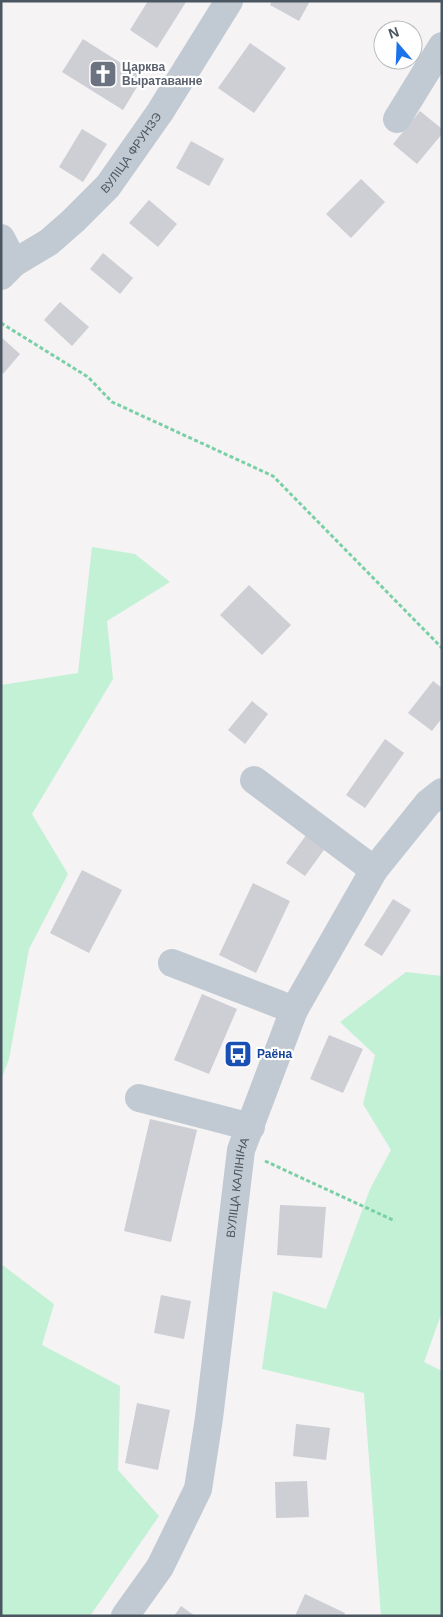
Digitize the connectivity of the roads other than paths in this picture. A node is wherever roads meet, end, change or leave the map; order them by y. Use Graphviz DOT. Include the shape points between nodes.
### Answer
graph roads {
  1 [pos="229,1"];
  2 [pos="442,46"];
  3 [pos="397,119"];
  4 [pos="1,238"];
  5 [pos="7,270"];
  6 [pos="254,780"];
  7 [pos="437,804"];
  8 [pos="374,870"];
  9 [pos="172,963"];
  10 [pos="294,1010"];
  11 [pos="139,1098"];
  12 [pos="246,1139"];
  13 [pos="125,1616"];
  1 -- 5 [label="street, ВУЛІЦА ФРУНЗЭ" via="160,112 108,186 49,242"];
  2 -- 3 [label="street"];
  4 -- 5 [label="street"];
  6 -- 8 [label="street"];
  7 -- 8 [label="street, ВУЛІЦА КАЛІНІНА"];
  8 -- 10 [label="street, ВУЛІЦА КАЛІНІНА"];
  9 -- 10 [label="street"];
  10 -- 12 [label="street, ВУЛІЦА КАЛІНІНА"];
  11 -- 12 [label="street"];
  12 -- 13 [label="street, ВУЛІЦА КАЛІНІНА" via="198,1489 160,1567"];
}
